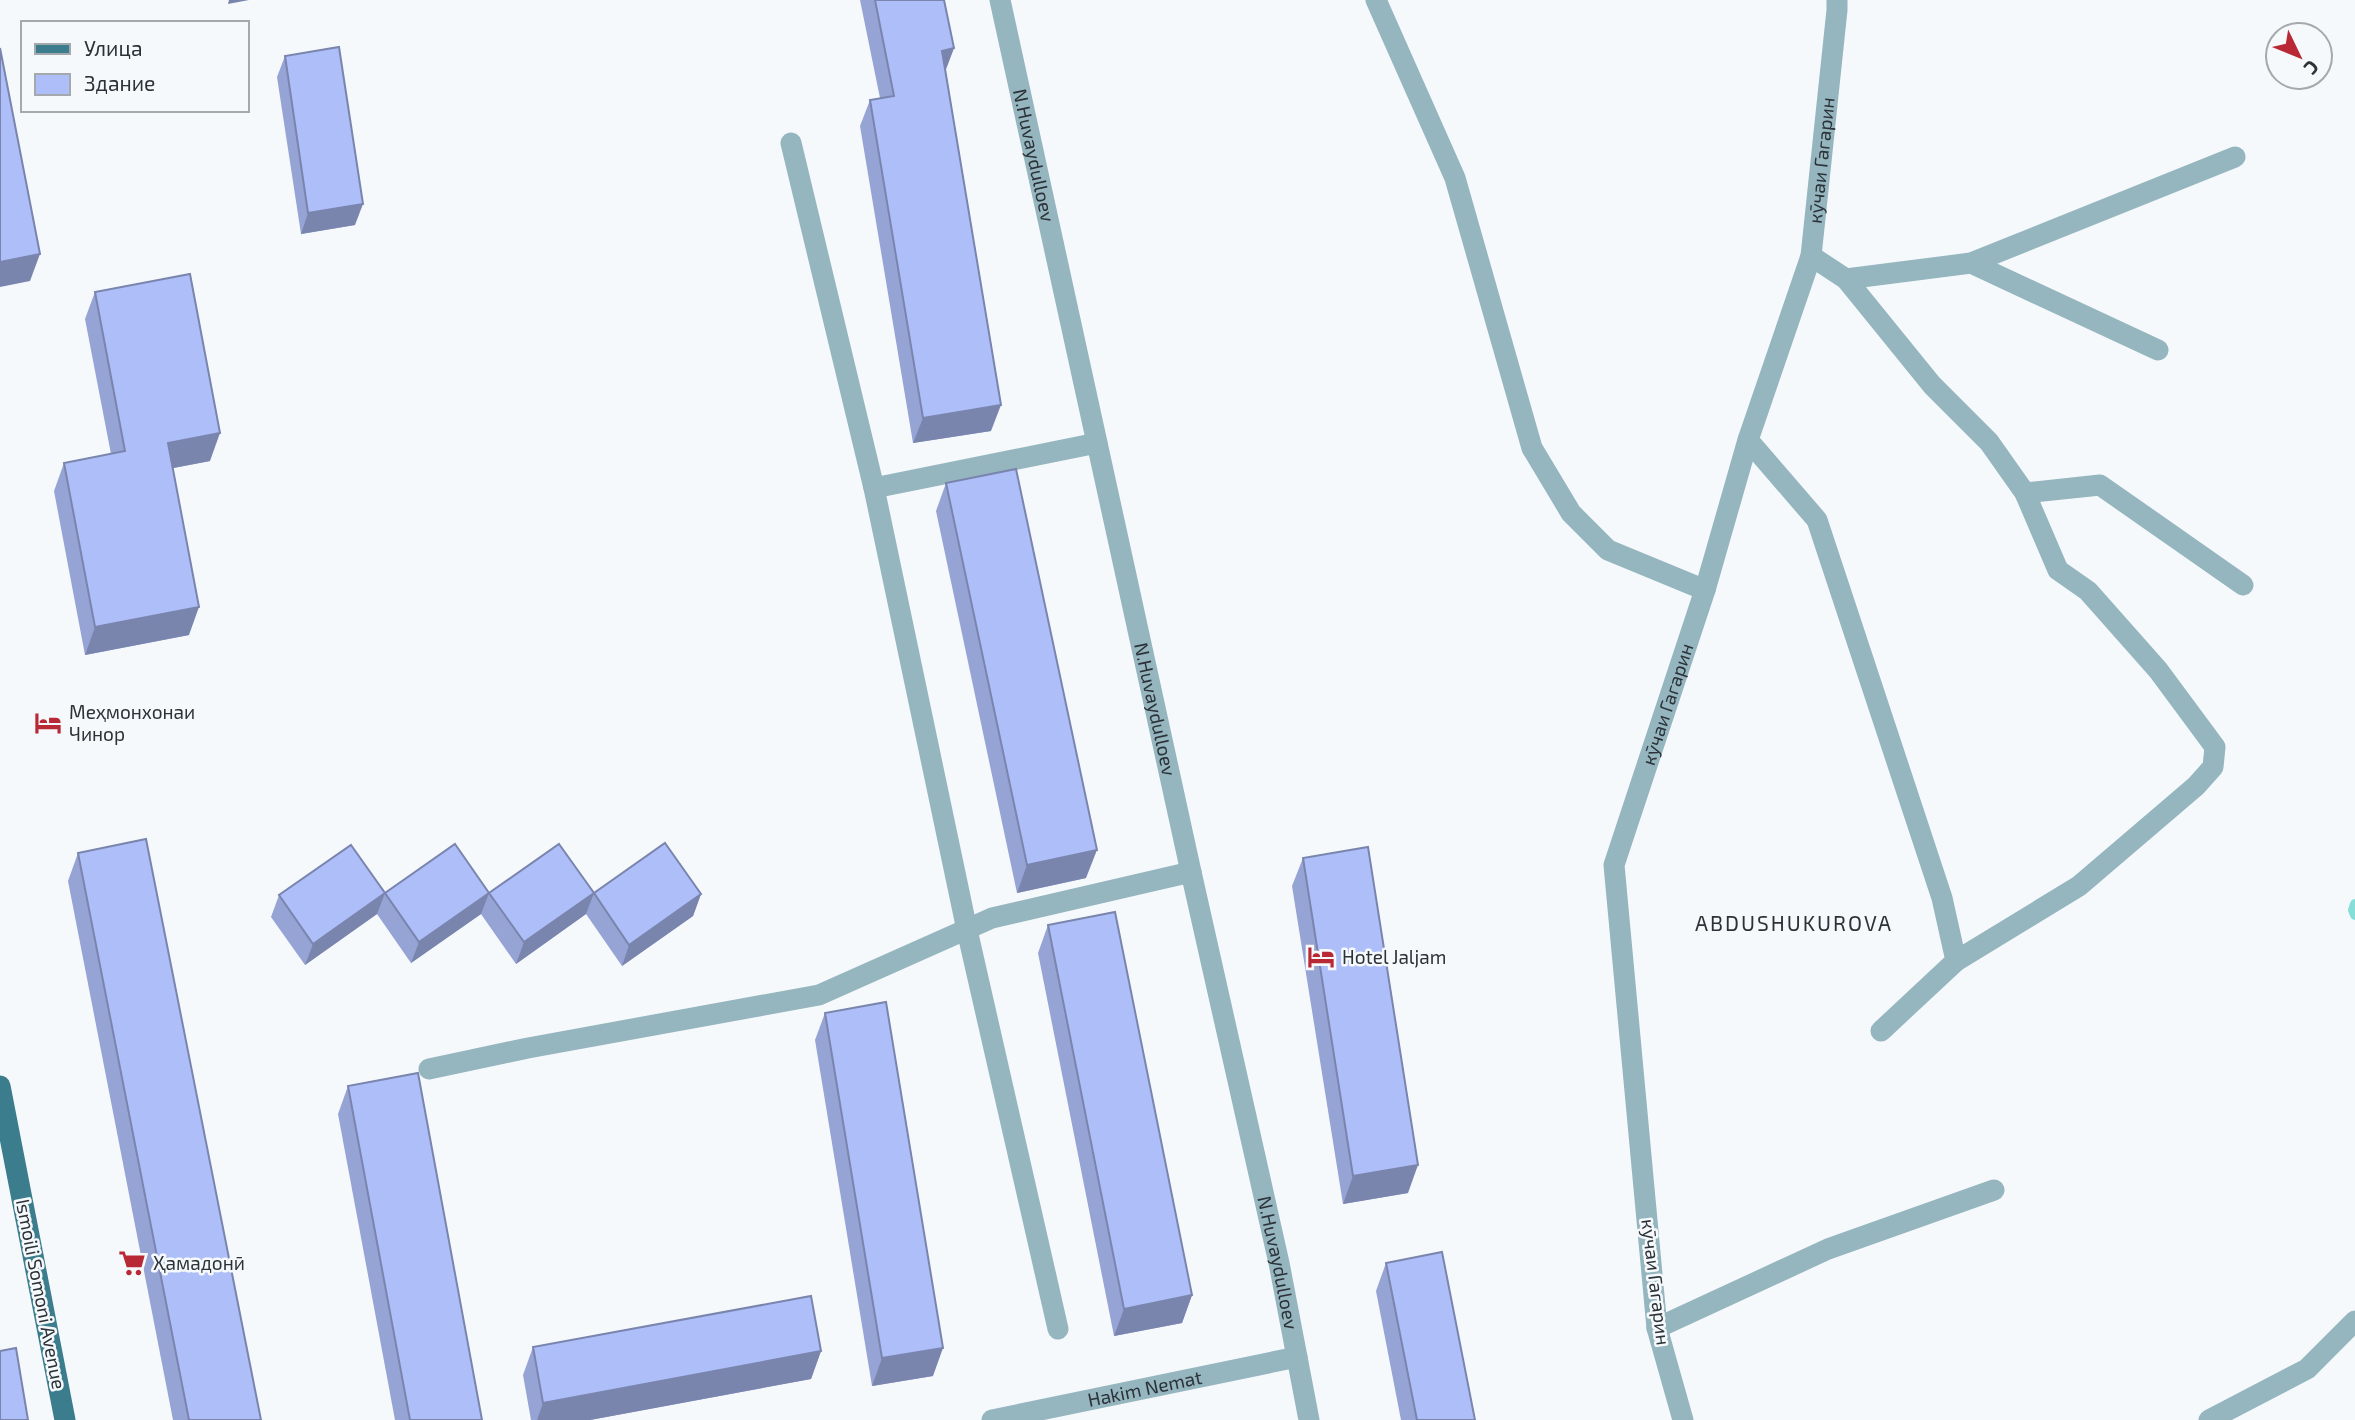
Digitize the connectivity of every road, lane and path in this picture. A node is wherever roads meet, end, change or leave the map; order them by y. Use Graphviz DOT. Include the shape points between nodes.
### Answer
graph roads {
  1 [pos="1000,0"];
  2 [pos="1376,0"];
  3 [pos="1836,0"];
  4 [pos="791,143"];
  5 [pos="2235,157"];
  6 [pos="1811,256"];
  7 [pos="1971,263"];
  8 [pos="1846,279"];
  9 [pos="2158,350"];
  10 [pos="1748,440"];
  11 [pos="1097,443"];
  12 [pos="874,488"];
  13 [pos="2025,494"];
  14 [pos="2243,585"];
  15 [pos="1705,590"];
  16 [pos="1191,872"];
  17 [pos="967,930"];
  18 [pos="1955,961"];
  19 [pos="1881,1031"];
  20 [pos="429,1069"];
  21 [pos="0,1086"];
  22 [pos="1994,1190"];
  23 [pos="2355,1321"];
  24 [pos="1657,1328"];
  25 [pos="1058,1329"];
  26 [pos="1297,1357"];
  27 [pos="65,1420"];
  28 [pos="992,1420"];
  29 [pos="1309,1420"];
  30 [pos="1683,1420"];
  31 [pos="2210,1420"];
  1 -- 11 [label="street, N.Huvaydulloev"];
  2 -- 15 [label="street" via="1455,178 1532,448 1571,513 1608,550"];
  3 -- 6 [label="street, кӯчаи Гагарин"];
  4 -- 12 [label="street"];
  5 -- 7 [label="street"];
  6 -- 8 [label="street"];
  6 -- 10 [label="street, кӯчаи Гагарин"];
  7 -- 8 [label="street"];
  7 -- 9 [label="street"];
  8 -- 13 [label="street" via="1932,385 1989,442"];
  10 -- 15 [label="street, кӯчаи Гагарин"];
  10 -- 18 [label="street" via="1817,520 1942,898"];
  11 -- 12 [label="street"];
  11 -- 16 [label="street, N.Huvaydulloev"];
  12 -- 17 [label="street"];
  13 -- 14 [label="street" via="2100,485"];
  13 -- 18 [label="street" via="2058,570 2088,591 2158,670 2215,747 2213,767 2079,886"];
  15 -- 24 [label="street, кӯчаи Гагарин" via="1614,865"];
  16 -- 17 [label="street" via="992,918"];
  16 -- 26 [label="street, N.Huvaydulloev"];
  17 -- 20 [label="street" via="819,995"];
  17 -- 25 [label="street"];
  18 -- 19 [label="street"];
  21 -- 27 [label="main road, Ismoili Somoni Avenue"];
  22 -- 24 [label="street" via="1828,1249"];
  23 -- 31 [label="street" via="2307,1369"];
  24 -- 30 [label="street, кӯчаи Гагарин"];
  26 -- 28 [label="street, Hakim Nemat"];
  26 -- 29 [label="street, N.Huvaydulloev"];
}
